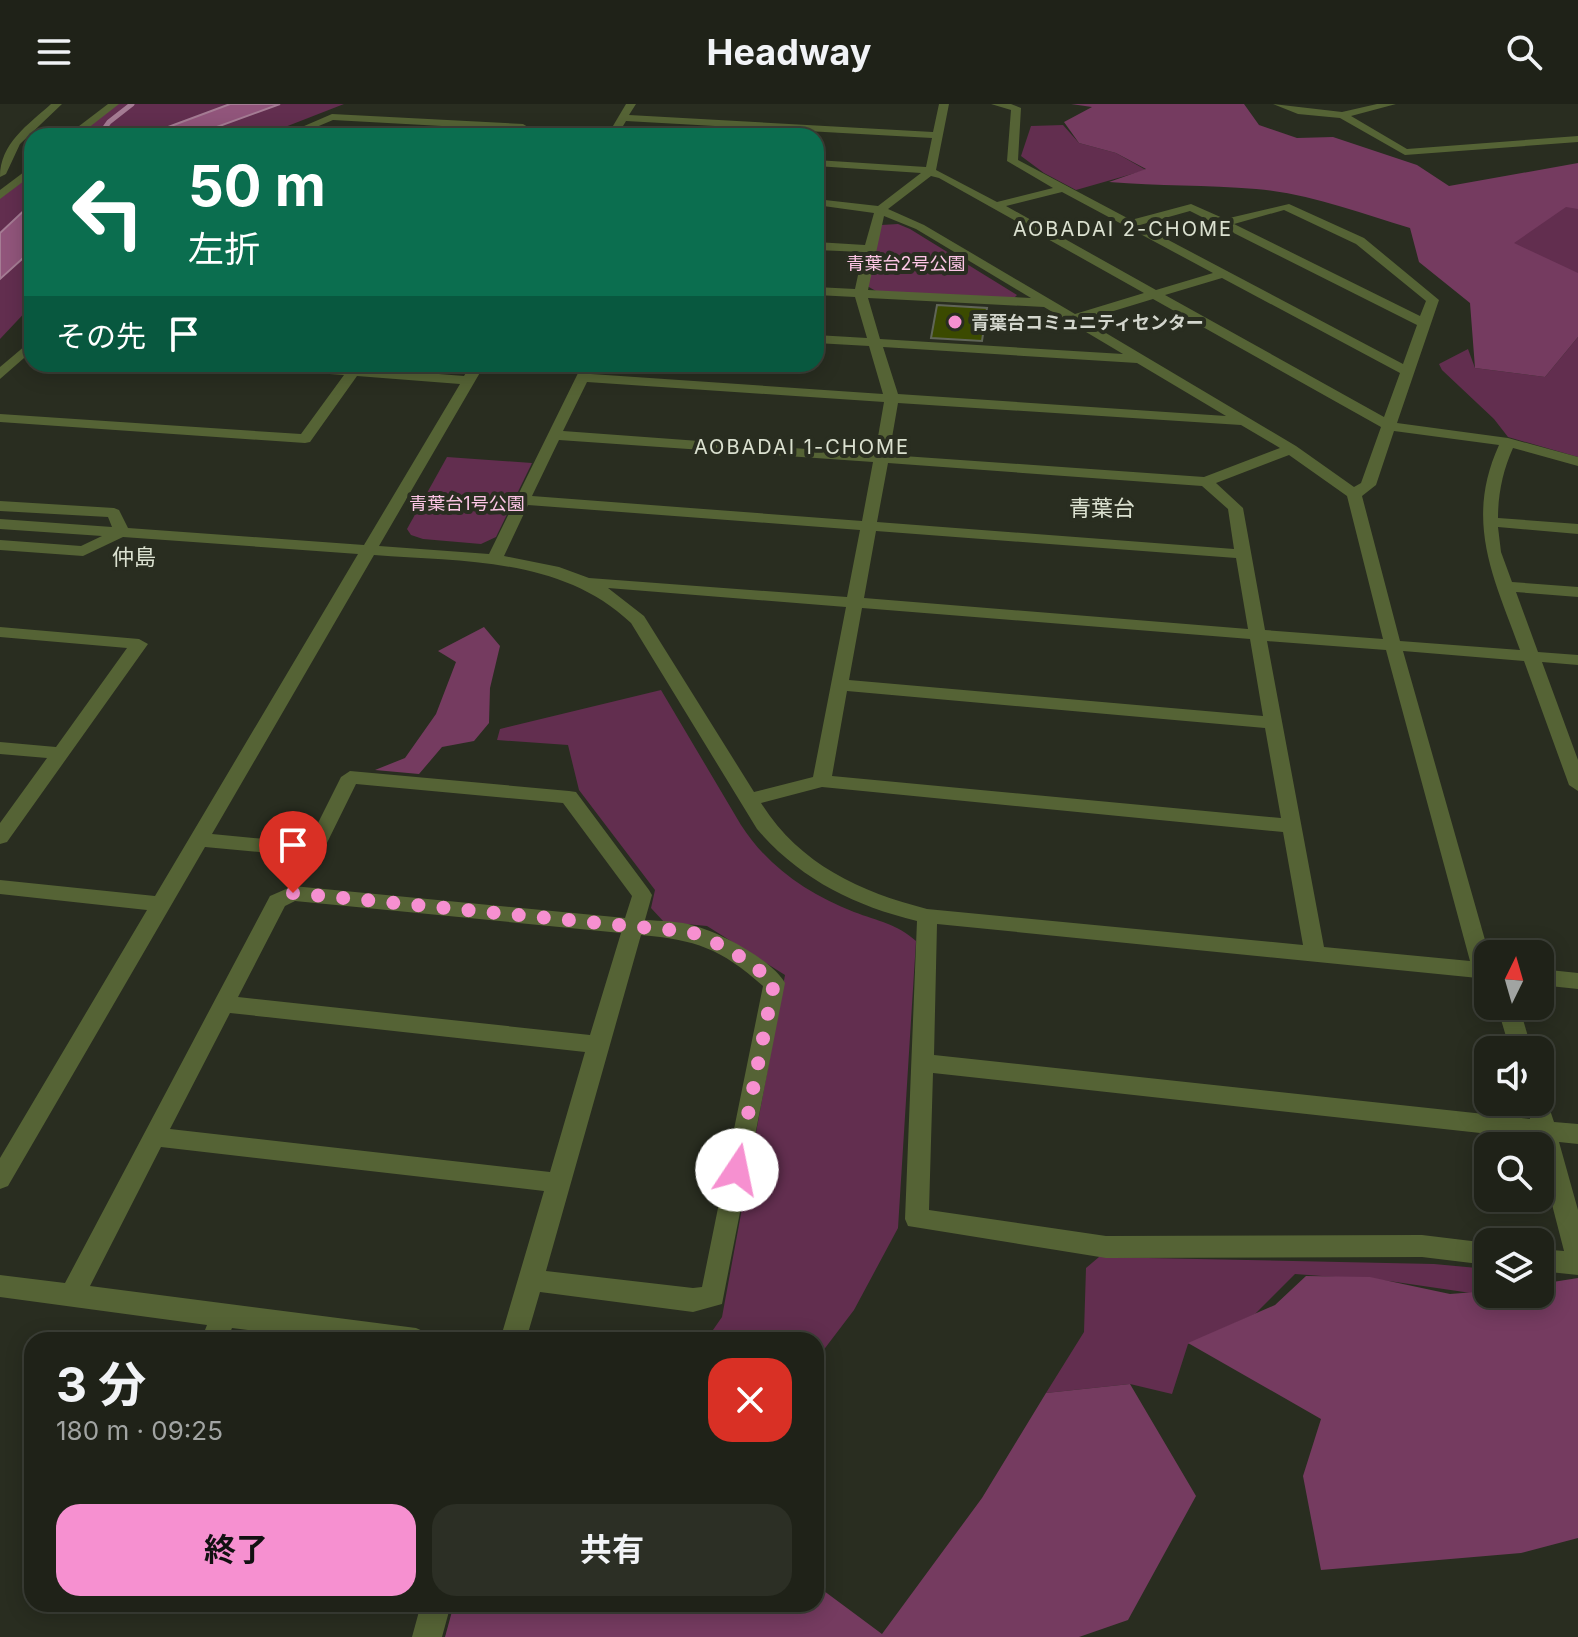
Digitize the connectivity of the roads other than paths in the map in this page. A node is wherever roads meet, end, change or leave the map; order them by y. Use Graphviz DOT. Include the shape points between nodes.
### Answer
graph roads {
  1 [pos="57,104"];
  2 [pos="114,104"];
  3 [pos="631,104"];
  4 [pos="944,104"];
  5 [pos="996,104"];
  6 [pos="1278,104"];
  7 [pos="1391,104"];
  8 [pos="358,108"];
  9 [pos="1342,115"];
  10 [pos="332,117"];
  11 [pos="622,118"];
  12 [pos="707,119"];
  13 [pos="31,128"];
  14 [pos="82,128"];
  15 [pos="305,128"];
  16 [pos="522,128"];
  17 [pos="616,128"];
  18 [pos="703,128"];
  19 [pos="24,134"];
  20 [pos="938,135"];
  21 [pos="0,137"];
  22 [pos="21,137"];
  23 [pos="1578,139"];
  24 [pos="824,163"];
  25 [pos="931,170"];
  26 [pos="0,174"];
  27 [pos="24,176"];
  28 [pos="1061,189"];
  29 [pos="0,196"];
  30 [pos="824,203"];
  31 [pos="998,205"];
  32 [pos="880,210"];
  33 [pos="1225,223"];
  34 [pos="1129,224"];
  35 [pos="824,246"];
  36 [pos="870,249"];
  37 [pos="1221,274"];
  38 [pos="824,291"];
  39 [pos="861,293"];
  40 [pos="1154,294"];
  41 [pos="1047,303"];
  42 [pos="1073,319"];
  43 [pos="1424,323"];
  44 [pos="824,340"];
  45 [pos="875,343"];
  46 [pos="24,348"];
  47 [pos="24,353"];
  48 [pos="0,354"];
  49 [pos="1138,359"];
  50 [pos="1407,371"];
  51 [pos="353,372"];
  52 [pos="473,372"];
  53 [pos="586,372"];
  54 [pos="597,372"];
  55 [pos="0,375"];
  56 [pos="892,399"];
  57 [pos="0,418"];
  58 [pos="1243,421"];
  59 [pos="1390,426"];
  60 [pos="555,435"];
  61 [pos="1508,442"];
  62 [pos="1291,449"];
  63 [pos="883,458"];
  64 [pos="1578,462"];
  65 [pos="1206,482"];
  66 [pos="1354,494"];
  67 [pos="523,500"];
  68 [pos="0,506"];
  69 [pos="1489,522"];
  70 [pos="0,524"];
  71 [pos="870,526"];
  72 [pos="1578,529"];
  73 [pos="122,532"];
  74 [pos="0,545"];
  75 [pos="370,550"];
  76 [pos="1243,554"];
  77 [pos="494,559"];
  78 [pos="589,582"];
  79 [pos="1503,586"];
  80 [pos="1578,592"];
  81 [pos="855,601"];
  82 [pos="0,632"];
  83 [pos="1257,633"];
  84 [pos="1393,644"];
  85 [pos="1530,656"];
  86 [pos="1578,660"];
  87 [pos="839,685"];
  88 [pos="1274,723"];
  89 [pos="0,748"];
  90 [pos="1571,749"];
  91 [pos="60,753"];
  92 [pos="822,781"];
  93 [pos="1578,785"];
  94 [pos="749,800"];
  95 [pos="1293,826"];
  96 [pos="0,837"];
  97 [pos="198,840"];
  98 [pos="0,887"];
  99 [pos="160,904"];
  100 [pos="927,916"];
  101 [pos="634,926"];
  102 [pos="1477,940"];
  103 [pos="1315,955"];
  104 [pos="1474,970"];
  105 [pos="1554,978"];
  106 [pos="1578,981"];
  107 [pos="222,1004"];
  108 [pos="599,1045"];
  109 [pos="923,1063"];
  110 [pos="1541,1116"];
  111 [pos="1545,1129"];
  112 [pos="1578,1134"];
  113 [pos="154,1137"];
  114 [pos="0,1179"];
  115 [pos="559,1183"];
  116 [pos="1474,1252"];
  117 [pos="1578,1256"];
  118 [pos="1554,1261"];
  119 [pos="1578,1264"];
  120 [pos="531,1280"];
  121 [pos="0,1286"];
  122 [pos="72,1295"];
  123 [pos="224,1315"];
  124 [pos="217,1332"];
  125 [pos="355,1332"];
  126 [pos="515,1332"];
  127 [pos="434,1612"];
  128 [pos="427,1637"];
  1 -- 13 [label="street"];
  2 -- 14 [label="street"];
  3 -- 11 [label="street"];
  4 -- 20 [label="street"];
  5 -- 28 [label="street" via="1016,108 1012,161"];
  6 -- 9 [label="street"];
  7 -- 9 [label="street"];
  8 -- 10 [label="street"];
  9 -- 23 [label="street" via="1405,152"];
  10 -- 15 [label="street"];
  10 -- 16 [label="street"];
  11 -- 12 [label="street"];
  11 -- 17 [label="street"];
  12 -- 18 [label="street"];
  12 -- 20 [label="street"];
  19 -- 22 [label="street"];
  20 -- 25 [label="street"];
  21 -- 22 [label="street"];
  22 -- 26 [label="street"];
  24 -- 25 [label="street"];
  25 -- 31 [label="street"];
  25 -- 32 [label="street"];
  27 -- 29 [label="street"];
  28 -- 31 [label="street"];
  28 -- 34 [label="street"];
  30 -- 32 [label="street"];
  31 -- 40 [label="street"];
  32 -- 36 [label="street"];
  32 -- 41 [label="street" via="920,227"];
  33 -- 34 [label="street" via="1191,207"];
  33 -- 43 [label="street"];
  33 -- 43 [label="street" via="1285,206 1360,241 1433,300"];
  34 -- 37 [label="street"];
  35 -- 36 [label="street"];
  36 -- 39 [label="street"];
  37 -- 40 [label="street"];
  37 -- 50 [label="street"];
  38 -- 39 [label="street"];
  39 -- 41 [label="street"];
  39 -- 45 [label="street"];
  40 -- 42 [label="street"];
  40 -- 59 [label="street"];
  41 -- 42 [label="street"];
  42 -- 49 [label="street"];
  43 -- 50 [label="street"];
  44 -- 45 [label="street"];
  45 -- 49 [label="street"];
  45 -- 56 [label="street"];
  46 -- 48 [label="street"];
  47 -- 55 [label="street"];
  49 -- 58 [label="street"];
  50 -- 59 [label="street"];
  51 -- 57 [label="street" via="305,439"];
  52 -- 75 [label="street"];
  53 -- 60 [label="street"];
  54 -- 56 [label="street"];
  56 -- 58 [label="street"];
  56 -- 63 [label="street"];
  58 -- 62 [label="street"];
  59 -- 61 [label="street"];
  59 -- 66 [label="street" via="1368,485"];
  60 -- 63 [label="street"];
  60 -- 67 [label="street"];
  61 -- 64 [label="street"];
  61 -- 69 [label="street" via="1494,480"];
  62 -- 65 [label="street"];
  62 -- 66 [label="street"];
  63 -- 65 [label="street"];
  63 -- 71 [label="street"];
  65 -- 76 [label="street" via="1235,508"];
  66 -- 84 [label="street"];
  67 -- 71 [label="street"];
  67 -- 77 [label="street"];
  68 -- 73 [label="street" via="114,513"];
  69 -- 72 [label="street"];
  69 -- 79 [label="street"];
  70 -- 73 [label="street"];
  71 -- 76 [label="street"];
  71 -- 81 [label="street"];
  73 -- 74 [label="street" via="83,551"];
  73 -- 75 [label="street"];
  75 -- 77 [label="street"];
  75 -- 97 [label="street"];
  76 -- 83 [label="street"];
  77 -- 78 [label="street" via="551,567"];
  78 -- 81 [label="street"];
  78 -- 94 [label="street" via="621,601 638,620"];
  79 -- 80 [label="street"];
  79 -- 85 [label="street"];
  81 -- 83 [label="street"];
  81 -- 87 [label="street"];
  82 -- 91 [label="street" via="139,644"];
  83 -- 84 [label="street"];
  83 -- 88 [label="street"];
  84 -- 85 [label="street"];
  84 -- 102 [label="street"];
  85 -- 86 [label="street"];
  85 -- 90 [label="street"];
  87 -- 88 [label="street"];
  87 -- 92 [label="street"];
  88 -- 95 [label="street"];
  89 -- 91 [label="street"];
  90 -- 93 [label="street"];
  91 -- 96 [label="street"];
  92 -- 94 [label="street"];
  92 -- 95 [label="street"];
  94 -- 100 [label="street" via="782,849 822,879 864,899"];
  95 -- 103 [label="street"];
  97 -- 99 [label="street"];
  97 -- 101 [label="street" via="314,850 350,777 569,797 642,895"];
  98 -- 99 [label="street"];
  99 -- 114 [label="street"];
  100 -- 103 [label="street"];
  100 -- 109 [label="street"];
  101 -- 107 [label="street" via="293,893 277,901"];
  101 -- 108 [label="street"];
  101 -- 120 [label="street" via="691,932 774,983 713,1296 693,1300"];
  103 -- 104 [label="street"];
  105 -- 106 [label="street"];
  107 -- 108 [label="street"];
  107 -- 113 [label="street"];
  108 -- 115 [label="street"];
  109 -- 111 [label="street"];
  109 -- 116 [label="street" via="917,1219 1106,1247 1422,1246"];
  110 -- 111 [label="street"];
  111 -- 112 [label="street"];
  111 -- 117 [label="street"];
  113 -- 115 [label="street"];
  113 -- 122 [label="street"];
  115 -- 120 [label="street"];
  118 -- 119 [label="street"];
  120 -- 126 [label="street"];
  121 -- 122 [label="street"];
  122 -- 123 [label="street"];
  123 -- 124 [label="street"];
  123 -- 125 [label="street"];
  127 -- 128 [label="street"];
}
